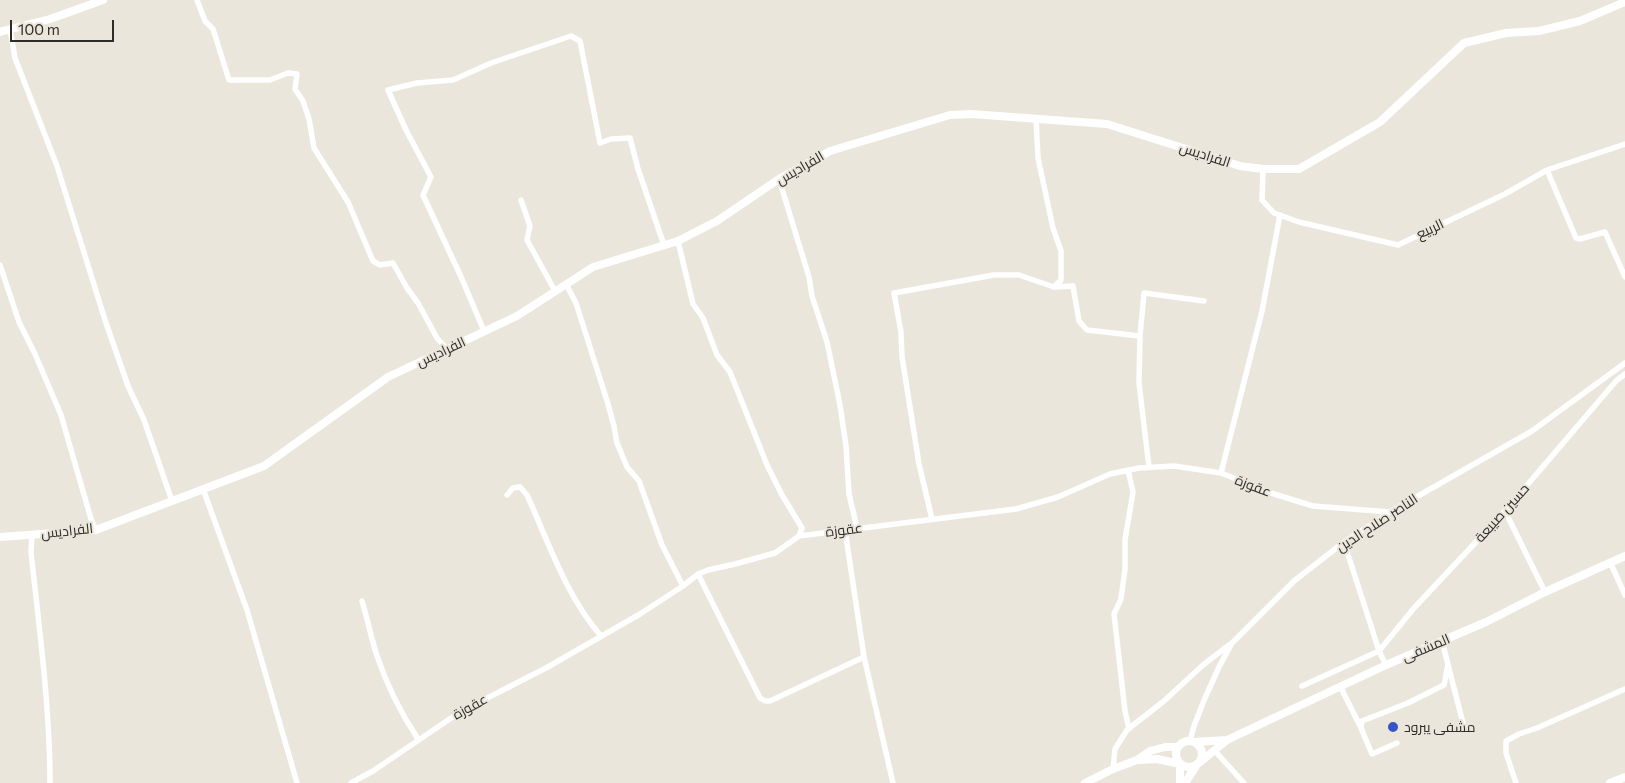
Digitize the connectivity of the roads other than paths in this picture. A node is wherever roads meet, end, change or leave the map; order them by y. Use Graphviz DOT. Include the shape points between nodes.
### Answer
graph roads {
  1 [pos="103,0"];
  2 [pos="197,0"];
  3 [pos="1625,2"];
  4 [pos="10,29"];
  5 [pos="0,32"];
  6 [pos="1036,119"];
  7 [pos="1625,144"];
  8 [pos="1263,169"];
  9 [pos="1547,170"];
  10 [pos="779,179"];
  11 [pos="521,200"];
  12 [pos="1280,215"];
  13 [pos="678,240"];
  14 [pos="664,245"];
  15 [pos="0,265"];
  16 [pos="1625,277"];
  17 [pos="566,284"];
  18 [pos="1054,287"];
  19 [pos="555,291"];
  20 [pos="1204,301"];
  21 [pos="484,331"];
  22 [pos="1140,336"];
  23 [pos="447,349"];
  24 [pos="1625,363"];
  25 [pos="1625,374"];
  26 [pos="1149,467"];
  27 [pos="1128,470"];
  28 [pos="1221,473"];
  29 [pos="203,489"];
  30 [pos="507,495"];
  31 [pos="172,501"];
  32 [pos="1505,511"];
  33 [pos="1390,512"];
  34 [pos="932,519"];
  35 [pos="857,528"];
  36 [pos="96,530"];
  37 [pos="845,530"];
  38 [pos="32,535"];
  39 [pos="799,536"];
  40 [pos="0,537"];
  41 [pos="1344,542"];
  42 [pos="1625,556"];
  43 [pos="1611,564"];
  44 [pos="698,574"];
  45 [pos="683,586"];
  46 [pos="1545,592"];
  47 [pos="1625,595"];
  48 [pos="362,601"];
  49 [pos="601,636"];
  50 [pos="1442,641"];
  51 [pos="1232,643"];
  52 [pos="1379,651"];
  53 [pos="864,657"];
  54 [pos="1448,664"];
  55 [pos="1386,665"];
  56 [pos="1302,686"];
  57 [pos="1340,686"];
  58 [pos="1625,689"];
  59 [pos="1361,728"];
  60 [pos="1129,729"];
  61 [pos="1465,731"];
  62 [pos="418,739"];
  63 [pos="1227,740"];
  64 [pos="1192,742"];
  65 [pos="1397,743"];
  66 [pos="1178,747"];
  67 [pos="1214,750"];
  68 [pos="1137,760"];
  69 [pos="1180,764"];
  70 [pos="1198,764"];
  71 [pos="1113,769"];
  72 [pos="1625,777"];
  73 [pos="50,783"];
  74 [pos="297,783"];
  75 [pos="351,783"];
  76 [pos="893,783"];
  77 [pos="1085,783"];
  78 [pos="1180,783"];
  79 [pos="1185,783"];
  80 [pos="1244,783"];
  81 [pos="1516,783"];
  82 [pos="1610,783"];
  1 -- 4 [label="street"];
  2 -- 23 [label="street" via="205,20 213,29 229,80 270,80 288,73 297,74 295,90 309,119 314,148 348,202 373,261 393,263 437,338"];
  3 -- 8 [label="street, الفراديس" via="1580,22 1464,43 1380,122 1299,169"];
  4 -- 5 [label="street"];
  4 -- 31 [label="street" via="15,58 57,166 106,323"];
  6 -- 8 [label="street, الفراديس" via="1107,124 1240,166"];
  6 -- 10 [label="street, الفراديس" via="950,115 830,151"];
  6 -- 18 [label="street" via="1038,158 1061,251 1061,280"];
  7 -- 9 [label="street, الربيع"];
  8 -- 12 [label="street, الربيع" via="1262,200"];
  9 -- 12 [label="street, الربيع" via="1505,194 1398,244"];
  9 -- 16 [label="street" via="1576,238 1606,232"];
  10 -- 13 [label="street, الفراديس" via="717,221"];
  10 -- 35 [label="street" via="827,342 846,446 848,494"];
  11 -- 19 [label="street" via="530,226 527,240"];
  12 -- 28 [label="street" via="1262,311"];
  13 -- 14 [label="street, الفراديس"];
  13 -- 39 [label="street" via="693,304 703,318 717,355 730,372 767,465 802,528"];
  14 -- 17 [label="street, الفراديس" via="593,267"];
  14 -- 21 [label="street" via="630,138 600,143 580,41 570,36 491,63 453,80 417,82 388,90 431,177 423,195"];
  15 -- 36 [label="street" via="19,322 61,415"];
  17 -- 19 [label="street, الفراديس"];
  17 -- 45 [label="street" via="576,303 608,404 616,443 627,467 639,481 662,545"];
  18 -- 22 [label="street" via="1073,286 1079,322 1087,330"];
  18 -- 34 [label="street" via="1019,275 994,275 894,293 919,464"];
  19 -- 21 [label="street, الفراديس" via="517,316"];
  20 -- 22 [label="street" via="1144,294"];
  21 -- 23 [label="street, الفراديس"];
  22 -- 26 [label="street" via="1139,383"];
  23 -- 29 [label="street, الفراديس" via="388,377 264,466"];
  24 -- 33 [label="street, الناصر صلاح الدين" via="1532,431"];
  25 -- 32 [label="street, حسين صيبعة"];
  26 -- 27 [label="street, عقوزة"];
  26 -- 28 [label="street, عقوزة" via="1174,466"];
  27 -- 34 [label="street, عقوزة" via="1016,509"];
  27 -- 60 [label="street" via="1133,492 1125,540 1121,599 1114,614"];
  28 -- 33 [label="street, عقوزة" via="1313,506"];
  29 -- 31 [label="street, الفراديس"];
  29 -- 74 [label="street" via="246,610"];
  30 -- 49 [label="street" via="512,488 520,487 527,495 556,562 589,622"];
  31 -- 36 [label="street, الفراديس"];
  32 -- 46 [label="street"];
  32 -- 52 [label="street, حسين صيبعة" via="1414,608"];
  33 -- 41 [label="street, الناصر صلاح الدين"];
  34 -- 35 [label="street, عقوزة"];
  35 -- 37 [label="street, عقوزة"];
  36 -- 38 [label="street, الفراديس"];
  37 -- 39 [label="street, عقوزة"];
  37 -- 53 [label="street"];
  38 -- 40 [label="street, الفراديس"];
  38 -- 73 [label="street"];
  39 -- 44 [label="street, عقوزة" via="775,553"];
  41 -- 51 [label="street, الناصر صلاح الدين" via="1294,581"];
  41 -- 52 [label="street"];
  42 -- 43 [label="street, المشفى"];
  43 -- 46 [label="street, المشفى"];
  43 -- 47 [label="street"];
  44 -- 45 [label="street, عقوزة"];
  44 -- 53 [label="street" via="760,698 765,701"];
  45 -- 49 [label="street, عقوزة"];
  46 -- 50 [label="street, المشفى"];
  48 -- 62 [label="street" via="389,687"];
  49 -- 62 [label="street, عقوزة" via="460,712"];
  50 -- 54 [label="street"];
  50 -- 55 [label="street, المشفى"];
  51 -- 60 [label="street"];
  51 -- 64 [label="street, الناصر صلاح الدين" via="1194,726"];
  52 -- 55 [label="street"];
  52 -- 56 [label="street"];
  53 -- 76 [label="street"];
  54 -- 59 [label="street" via="1444,685 1362,721"];
  54 -- 61 [label="street"];
  55 -- 57 [label="street, المشفى"];
  57 -- 59 [label="street"];
  57 -- 63 [label="street, المشفى"];
  58 -- 81 [label="street" via="1506,741 1506,753"];
  59 -- 65 [label="street" via="1372,754"];
  60 -- 71 [label="street" via="1115,749"];
  62 -- 75 [label="street, عقوزة"];
  63 -- 64 [label="street"];
  63 -- 67 [label="street"];
  64 -- 66 [label="street"];
  64 -- 70 [label="street" via="1202,751"];
  66 -- 68 [label="street" via="1150,751"];
  66 -- 69 [label="street" via="1176,755"];
  67 -- 70 [label="street"];
  67 -- 80 [label="street"];
  68 -- 69 [label="street" via="1157,759"];
  68 -- 71 [label="street"];
  69 -- 70 [label="street" via="1190,768"];
  69 -- 78 [label="street"];
  70 -- 79 [label="street"];
  71 -- 77 [label="street"];
  72 -- 82 [label="street"];
}
